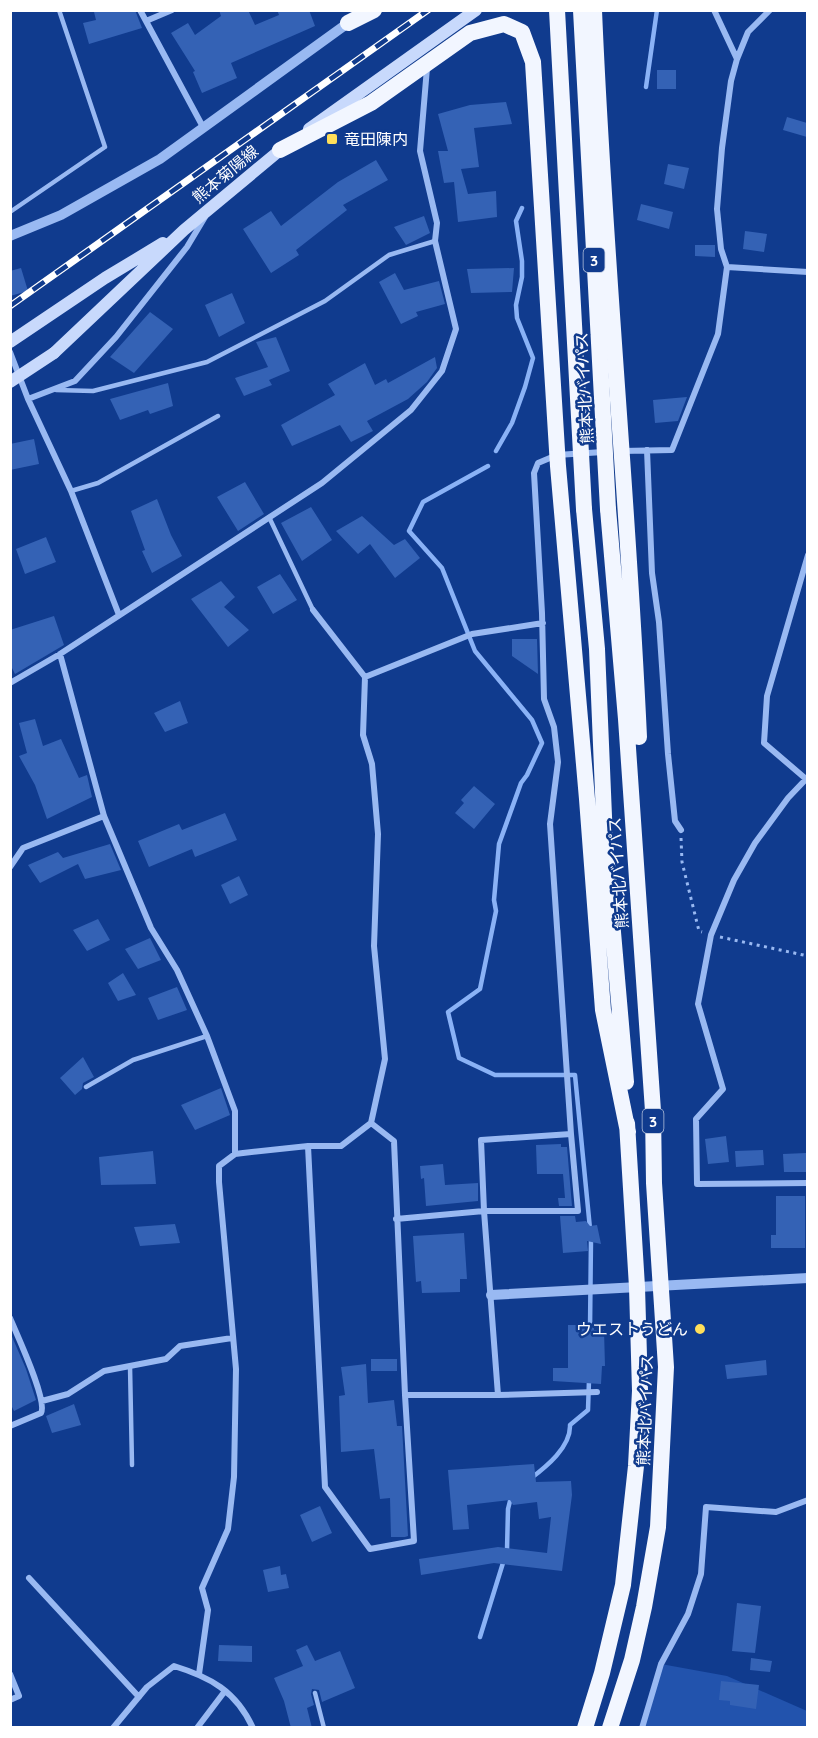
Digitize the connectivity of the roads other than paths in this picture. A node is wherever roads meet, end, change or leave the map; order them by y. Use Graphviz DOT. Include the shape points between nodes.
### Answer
graph roads {
  1 [pos="58,10"];
  2 [pos="140,10"];
  3 [pos="172,10"];
  4 [pos="374,10"];
  5 [pos="476,10"];
  6 [pos="558,10"];
  7 [pos="581,10"];
  8 [pos="594,10"];
  9 [pos="714,10"];
  10 [pos="770,10"];
  11 [pos="353,17"];
  12 [pos="146,21"];
  13 [pos="426,55"];
  14 [pos="737,59"];
  15 [pos="202,127"];
  16 [pos="280,150"];
  17 [pos="210,208"];
  18 [pos="10,212"];
  19 [pos="184,230"];
  20 [pos="10,236"];
  21 [pos="435,241"];
  22 [pos="727,267"];
  23 [pos="807,272"];
  24 [pos="10,342"];
  25 [pos="10,352"];
  26 [pos="10,382"];
  27 [pos="55,390"];
  28 [pos="28,399"];
  29 [pos="218,416"];
  30 [pos="647,450"];
  31 [pos="621,451"];
  32 [pos="557,455"];
  33 [pos="71,491"];
  34 [pos="269,517"];
  35 [pos="807,555"];
  36 [pos="313,610"];
  37 [pos="119,615"];
  38 [pos="543,623"];
  39 [pos="60,654"];
  40 [pos="365,677"];
  41 [pos="10,683"];
  42 [pos="806,778"];
  43 [pos="105,816"];
  44 [pos="681,830"];
  45 [pos="634,844"];
  46 [pos="10,867"];
  47 [pos="207,1036"];
  48 [pos="86,1087"];
  49 [pos="371,1123"];
  50 [pos="628,1132"];
  51 [pos="571,1134"];
  52 [pos="308,1146"];
  53 [pos="235,1154"];
  54 [pos="807,1183"];
  55 [pos="484,1211"];
  56 [pos="396,1219"];
  57 [pos="807,1278"];
  58 [pos="661,1286"];
  59 [pos="637,1287"];
  60 [pos="491,1295"];
  61 [pos="10,1318"];
  62 [pos="232,1338"];
  63 [pos="130,1366"];
  64 [pos="597,1392"];
  65 [pos="405,1395"];
  66 [pos="498,1395"];
  67 [pos="42,1401"];
  68 [pos="10,1426"];
  69 [pos="132,1465"];
  70 [pos="807,1500"];
  71 [pos="29,1578"];
  72 [pos="10,1674"];
  73 [pos="199,1674"];
  74 [pos="225,1691"];
  75 [pos="315,1693"];
  76 [pos="139,1697"];
  77 [pos="10,1700"];
  78 [pos="113,1728"];
  79 [pos="197,1728"];
  80 [pos="253,1728"];
  81 [pos="324,1728"];
  82 [pos="585,1728"];
  83 [pos="610,1728"];
  84 [pos="642,1728"];
  1 -- 18 [label="lane" via="105,147"];
  2 -- 12 [label="street"];
  3 -- 12 [label="street"];
  4 -- 11 [label="highway"];
  5 -- 13 [label="main road"];
  6 -- 50 [label="highway, 熊本北バイパス / 3, bridge" via="584,509"];
  7 -- 45 [label="highway, 熊本北バイパス / 3, bridge" via="608,509"];
  8 -- 31 [label="highway"];
  9 -- 14 [label="street"];
  10 -- 14 [label="street" via="748,32"];
  11 -- 15 [label="street"];
  12 -- 15 [label="street"];
  13 -- 16 [label="highway" via="371,104"];
  13 -- 21 [label="street" via="420,151 437,224"];
  13 -- 32 [label="highway" via="471,33 504,24 522,32 534,62"];
  14 -- 22 [label="street" via="723,137 717,209"];
  15 -- 20 [label="street" via="149,165 61,215"];
  16 -- 17 [label="main road, 熊本菊陽線"];
  17 -- 19 [label="main road, 熊本菊陽線"];
  17 -- 27 [label="street" via="187,247 116,337 75,381"];
  19 -- 24 [label="main road"];
  19 -- 26 [label="main road, 熊本菊陽線, bridge" via="54,353"];
  21 -- 27 [label="lane" via="389,255 325,301 207,362 93,391"];
  21 -- 34 [label="street" via="456,329 442,371 411,410 322,483"];
  22 -- 23 [label="street"];
  22 -- 30 [label="street" via="718,334 672,450"];
  25 -- 28 [label="street"];
  27 -- 28 [label="street"];
  28 -- 33 [label="street"];
  29 -- 33 [label="lane" via="98,483"];
  30 -- 31 [label="street"];
  30 -- 44 [label="street" via="649,531 668,754 675,821"];
  31 -- 32 [label="street"];
  31 -- 45 [label="highway" via="640,776"];
  32 -- 38 [label="street" via="538,463 534,473"];
  32 -- 50 [label="highway" via="603,1011"];
  33 -- 37 [label="street"];
  34 -- 36 [label="lane"];
  34 -- 37 [label="street"];
  35 -- 42 [label="street" via="767,696 764,743"];
  36 -- 40 [label="street"];
  37 -- 39 [label="street"];
  38 -- 40 [label="street" via="472,634"];
  38 -- 51 [label="street" via="544,699 554,727 558,762 550,824"];
  39 -- 41 [label="street"];
  39 -- 43 [label="street"];
  40 -- 49 [label="street" via="363,735 372,764 378,834 374,946 385,1059"];
  42 -- 54 [label="street" via="755,843 711,935 698,1004 723,1089 696,1119 698,1184"];
  43 -- 46 [label="street" via="23,848"];
  43 -- 47 [label="street" via="151,928 177,970"];
  45 -- 58 [label="highway, 熊本北バイパス / 3"];
  47 -- 48 [label="lane" via="134,1060"];
  47 -- 53 [label="street" via="235,1111"];
  49 -- 52 [label="street" via="341,1146"];
  49 -- 56 [label="street" via="394,1141"];
  50 -- 59 [label="highway, 熊本北バイパス / 3"];
  51 -- 55 [label="street" via="481,1140"];
  51 -- 55 [label="street" via="578,1210"];
  52 -- 53 [label="street"];
  52 -- 65 [label="street" via="325,1487 370,1549 414,1541"];
  53 -- 62 [label="street" via="219,1166"];
  55 -- 56 [label="street"];
  55 -- 60 [label="street"];
  56 -- 65 [label="street"];
  57 -- 58 [label="street"];
  58 -- 59 [label="street"];
  58 -- 83 [label="highway, 熊本北バイパス / 3" via="666,1366 658,1527 632,1660"];
  59 -- 60 [label="street"];
  59 -- 82 [label="highway, 熊本北バイパス / 3" via="640,1391 629,1539 623,1585"];
  60 -- 66 [label="street"];
  61 -- 67 [label="street"];
  62 -- 63 [label="street" via="180,1346 166,1359"];
  62 -- 73 [label="street" via="236,1370 234,1477 228,1529 202,1588 208,1610"];
  63 -- 67 [label="street" via="104,1371 68,1394"];
  63 -- 69 [label="lane"];
  64 -- 66 [label="street"];
  65 -- 66 [label="street"];
  67 -- 68 [label="street" via="41,1413"];
  70 -- 84 [label="street" via="776,1512 706,1507 700,1574 688,1614 662,1664"];
  71 -- 76 [label="street"];
  72 -- 77 [label="street" via="19,1696"];
  73 -- 74 [label="street"];
  73 -- 76 [label="street" via="174,1666"];
  74 -- 79 [label="street"];
  74 -- 80 [label="street"];
  75 -- 81 [label="lane"];
  76 -- 78 [label="street"];
}
